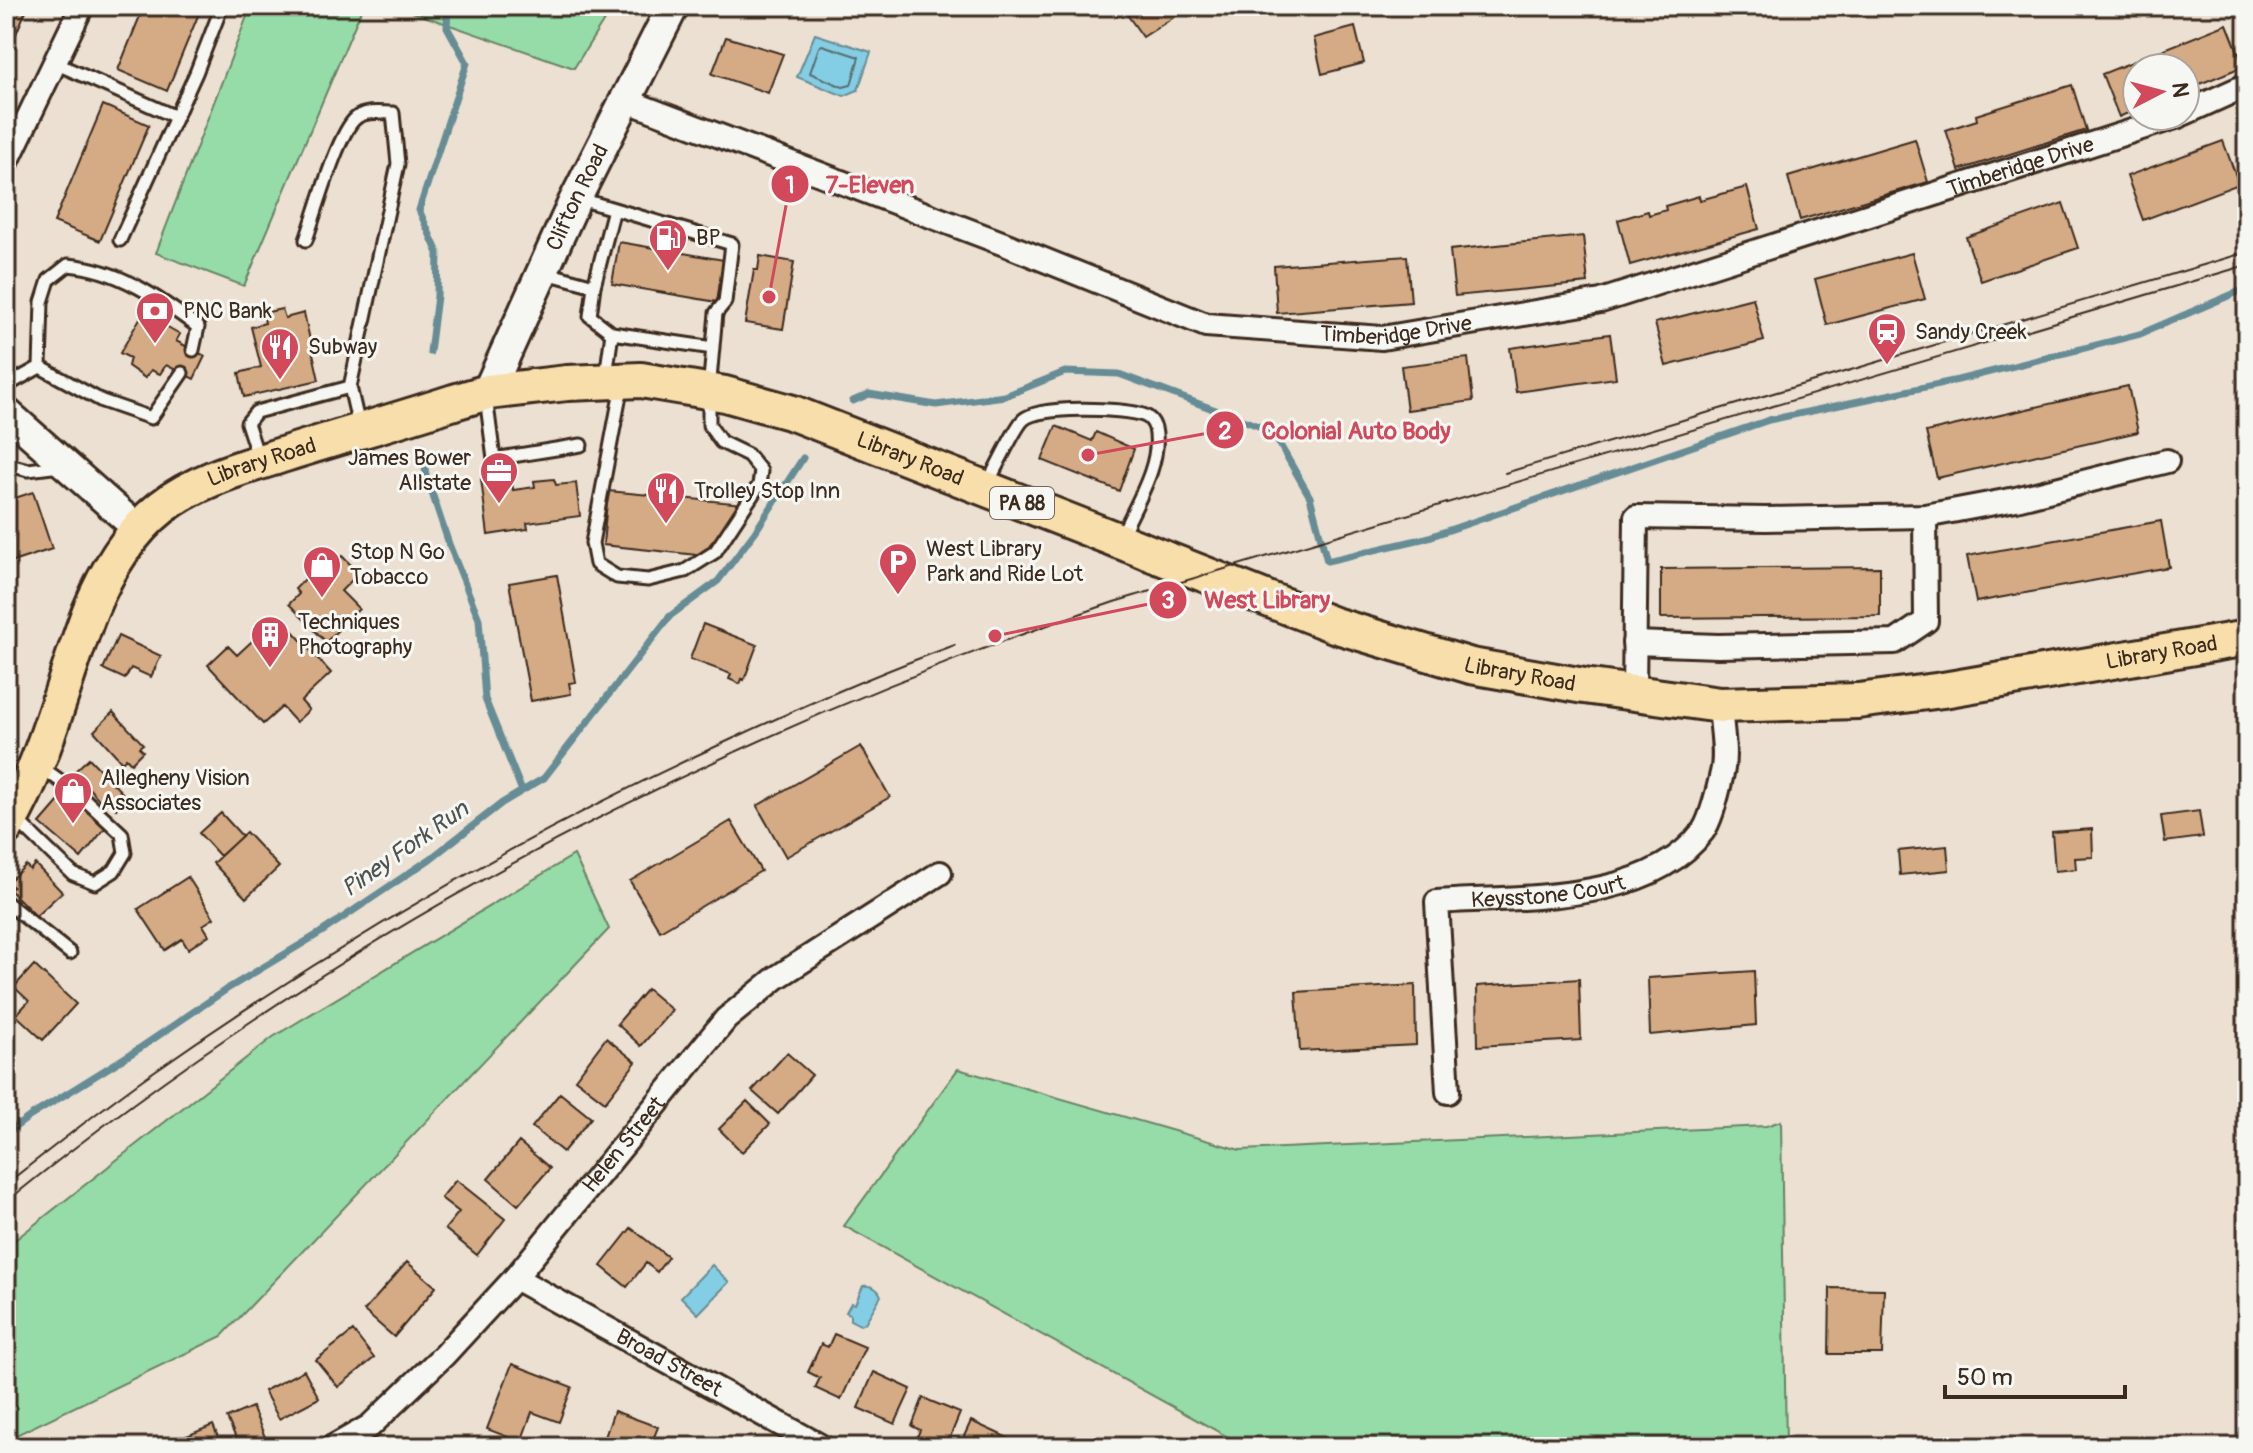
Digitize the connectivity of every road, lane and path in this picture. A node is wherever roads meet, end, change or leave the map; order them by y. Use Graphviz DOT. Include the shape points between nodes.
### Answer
graph roads {
  1 [pos="82,6"];
  2 [pos="222,6"];
  3 [pos="673,6"];
  4 [pos="55,63"];
  5 [pos="2247,85"];
  6 [pos="625,100"];
  7 [pos="2201,106"];
  8 [pos="176,117"];
  9 [pos="2129,132"];
  10 [pos="6,164"];
  11 [pos="577,198"];
  12 [pos="614,209"];
  13 [pos="120,240"];
  14 [pos="306,240"];
  15 [pos="542,272"];
  16 [pos="594,286"];
  17 [pos="612,333"];
  18 [pos="713,348"];
  19 [pos="193,350"];
  20 [pos="40,367"];
  21 [pos="182,373"];
  22 [pos="614,381"];
  23 [pos="6,386"];
  24 [pos="350,387"];
  25 [pos="709,391"];
  26 [pos="486,393"];
  27 [pos="6,412"];
  28 [pos="360,431"];
  29 [pos="581,445"];
  30 [pos="2167,461"];
  31 [pos="259,462"];
  32 [pos="6,464"];
  33 [pos="66,465"];
  34 [pos="985,488"];
  35 [pos="1925,516"];
  36 [pos="138,529"];
  37 [pos="1119,541"];
  38 [pos="2247,638"];
  39 [pos="1634,643"];
  40 [pos="1634,693"];
  41 [pos="1720,705"];
  42 [pos="37,765"];
  43 [pos="10,821"];
  44 [pos="940,873"];
  45 [pos="6,902"];
  46 [pos="70,953"];
  47 [pos="1448,1092"];
  48 [pos="515,1278"];
  49 [pos="333,1447"];
  50 [pos="822,1447"];
  1 -- 4 [label="street"];
  2 -- 8 [label="lane"];
  3 -- 6 [label="main road, Clifton Road"];
  4 -- 8 [label="lane"];
  4 -- 10 [label="street"];
  5 -- 7 [label="street"];
  6 -- 9 [label="street, Timberidge Drive" via="1206,325 1382,338 1601,301"];
  6 -- 11 [label="main road, Clifton Road"];
  8 -- 13 [label="lane"];
  11 -- 12 [label="lane"];
  11 -- 15 [label="main road, Clifton Road"];
  12 -- 16 [label="lane"];
  12 -- 18 [label="lane" via="732,244"];
  14 -- 24 [label="lane" via="340,142 356,118 393,113 398,164"];
  15 -- 16 [label="lane"];
  15 -- 26 [label="main road, Clifton Road"];
  16 -- 17 [label="lane" via="590,316"];
  17 -- 18 [label="lane"];
  17 -- 22 [label="lane"];
  18 -- 25 [label="lane"];
  19 -- 20 [label="lane" via="198,327 154,294 92,267 68,265 49,280 42,302"];
  20 -- 21 [label="lane" via="102,401 151,418"];
  20 -- 23 [label="lane"];
  22 -- 25 [label="main road, Library Road / PA 88"];
  22 -- 25 [label="lane" via="592,543 596,564 617,577 648,580 685,571 715,552 759,485 761,471 748,455 721,442 709,425"];
  22 -- 26 [label="main road, Library Road / PA 88"];
  24 -- 28 [label="lane"];
  24 -- 31 [label="lane" via="256,412 247,423"];
  25 -- 34 [label="main road, Library Road / PA 88" via="793,413"];
  26 -- 28 [label="main road, Library Road / PA 88"];
  26 -- 29 [label="lane" via="494,459"];
  27 -- 33 [label="street"];
  28 -- 31 [label="main road, Library Road / PA 88"];
  30 -- 35 [label="street"];
  31 -- 36 [label="main road, Library Road / PA 88" via="180,496"];
  32 -- 33 [label="lane" via="28,470"];
  33 -- 36 [label="street"];
  34 -- 37 [label="main road, Library Road / PA 88"];
  34 -- 37 [label="lane" via="1024,419 1061,410 1146,416 1154,423 1157,441 1152,465"];
  35 -- 39 [label="street" via="1926,621 1895,642"];
  35 -- 39 [label="street" via="1636,517"];
  36 -- 42 [label="main road, Library Road / PA 88" via="91,609"];
  37 -- 40 [label="main road, Library Road / PA 88" via="1334,625 1471,666"];
  38 -- 41 [label="main road, Library Road / PA 88" via="1858,701"];
  39 -- 40 [label="street"];
  40 -- 41 [label="main road, Library Road / PA 88"];
  41 -- 47 [label="street, Keysstone Court" via="1723,770 1704,829 1677,857 1621,885 1588,892 1437,902"];
  42 -- 43 [label="main road, Library Road / PA 88"];
  42 -- 43 [label="lane" via="122,834 125,853 114,871 95,883 73,874"];
  44 -- 48 [label="street, Helen Street" via="776,978 726,1019"];
  45 -- 46 [label="lane"];
  48 -- 49 [label="street, Helen Street" via="370,1426"];
  48 -- 50 [label="street, Broad Street"];
}
